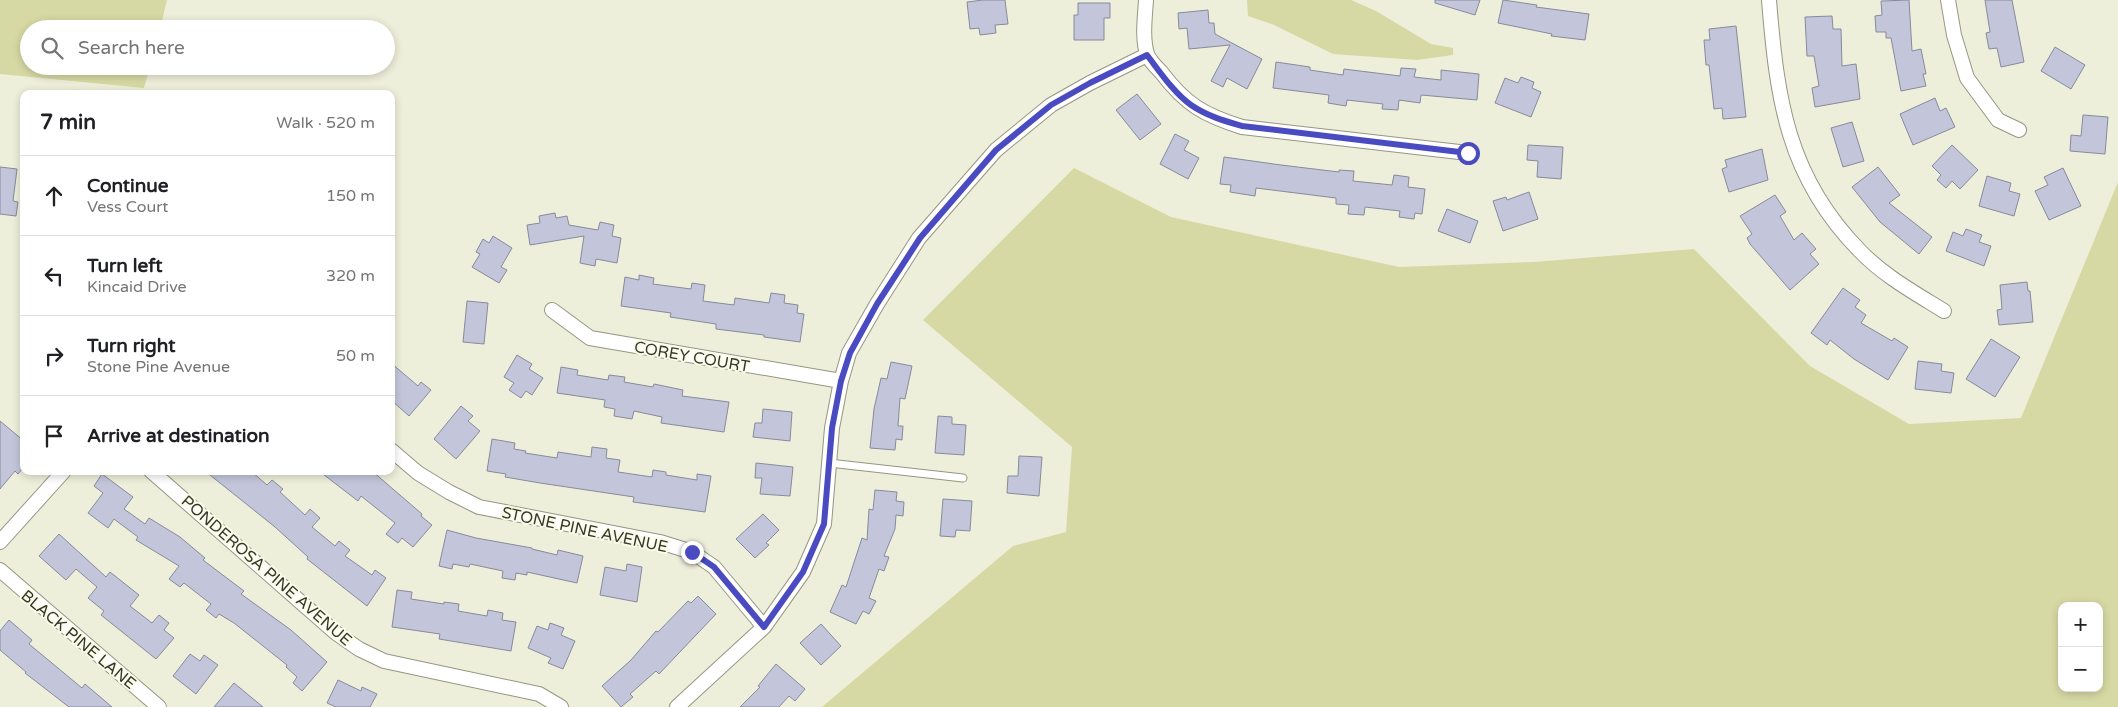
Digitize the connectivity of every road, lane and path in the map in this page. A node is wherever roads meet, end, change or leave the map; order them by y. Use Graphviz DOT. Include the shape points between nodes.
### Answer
graph roads {
  1 [pos="1146,0"];
  2 [pos="1769,0"];
  3 [pos="1948,0"];
  4 [pos="1147,55"];
  5 [pos="2019,130"];
  6 [pos="1468,153"];
  7 [pos="552,310"];
  8 [pos="1944,311"];
  9 [pos="841,381"];
  10 [pos="395,453"];
  11 [pos="829,463"];
  12 [pos="60,475"];
  13 [pos="156,475"];
  14 [pos="963,478"];
  15 [pos="0,542"];
  16 [pos="0,570"];
  17 [pos="764,627"];
  18 [pos="159,707"];
  19 [pos="561,707"];
  20 [pos="677,707"];
  1 -- 4 [label="street"];
  2 -- 8 [label="street" via="1782,112 1798,159 1818,198 1861,252 1893,279"];
  3 -- 5 [label="street" via="1967,78 1998,120"];
  4 -- 6 [label="street" via="1190,105 1215,118 1242,126"];
  4 -- 9 [label="street" via="1051,105 996,150 920,238 877,304 850,353"];
  7 -- 9 [label="street, COREY COURT" via="590,338"];
  9 -- 11 [label="street"];
  10 -- 17 [label="street, STONE PINE AVENUE" via="418,473 479,507 660,542 692,552 714,567"];
  11 -- 14 [label="lane"];
  11 -- 17 [label="street" via="824,524 803,572"];
  12 -- 15 [label="street"];
  13 -- 19 [label="street, PONDEROSA PINE AVENUE" via="336,634 359,649 384,661 539,694"];
  16 -- 18 [label="street, BLACK PINE LANE"];
  17 -- 20 [label="street"];
}
